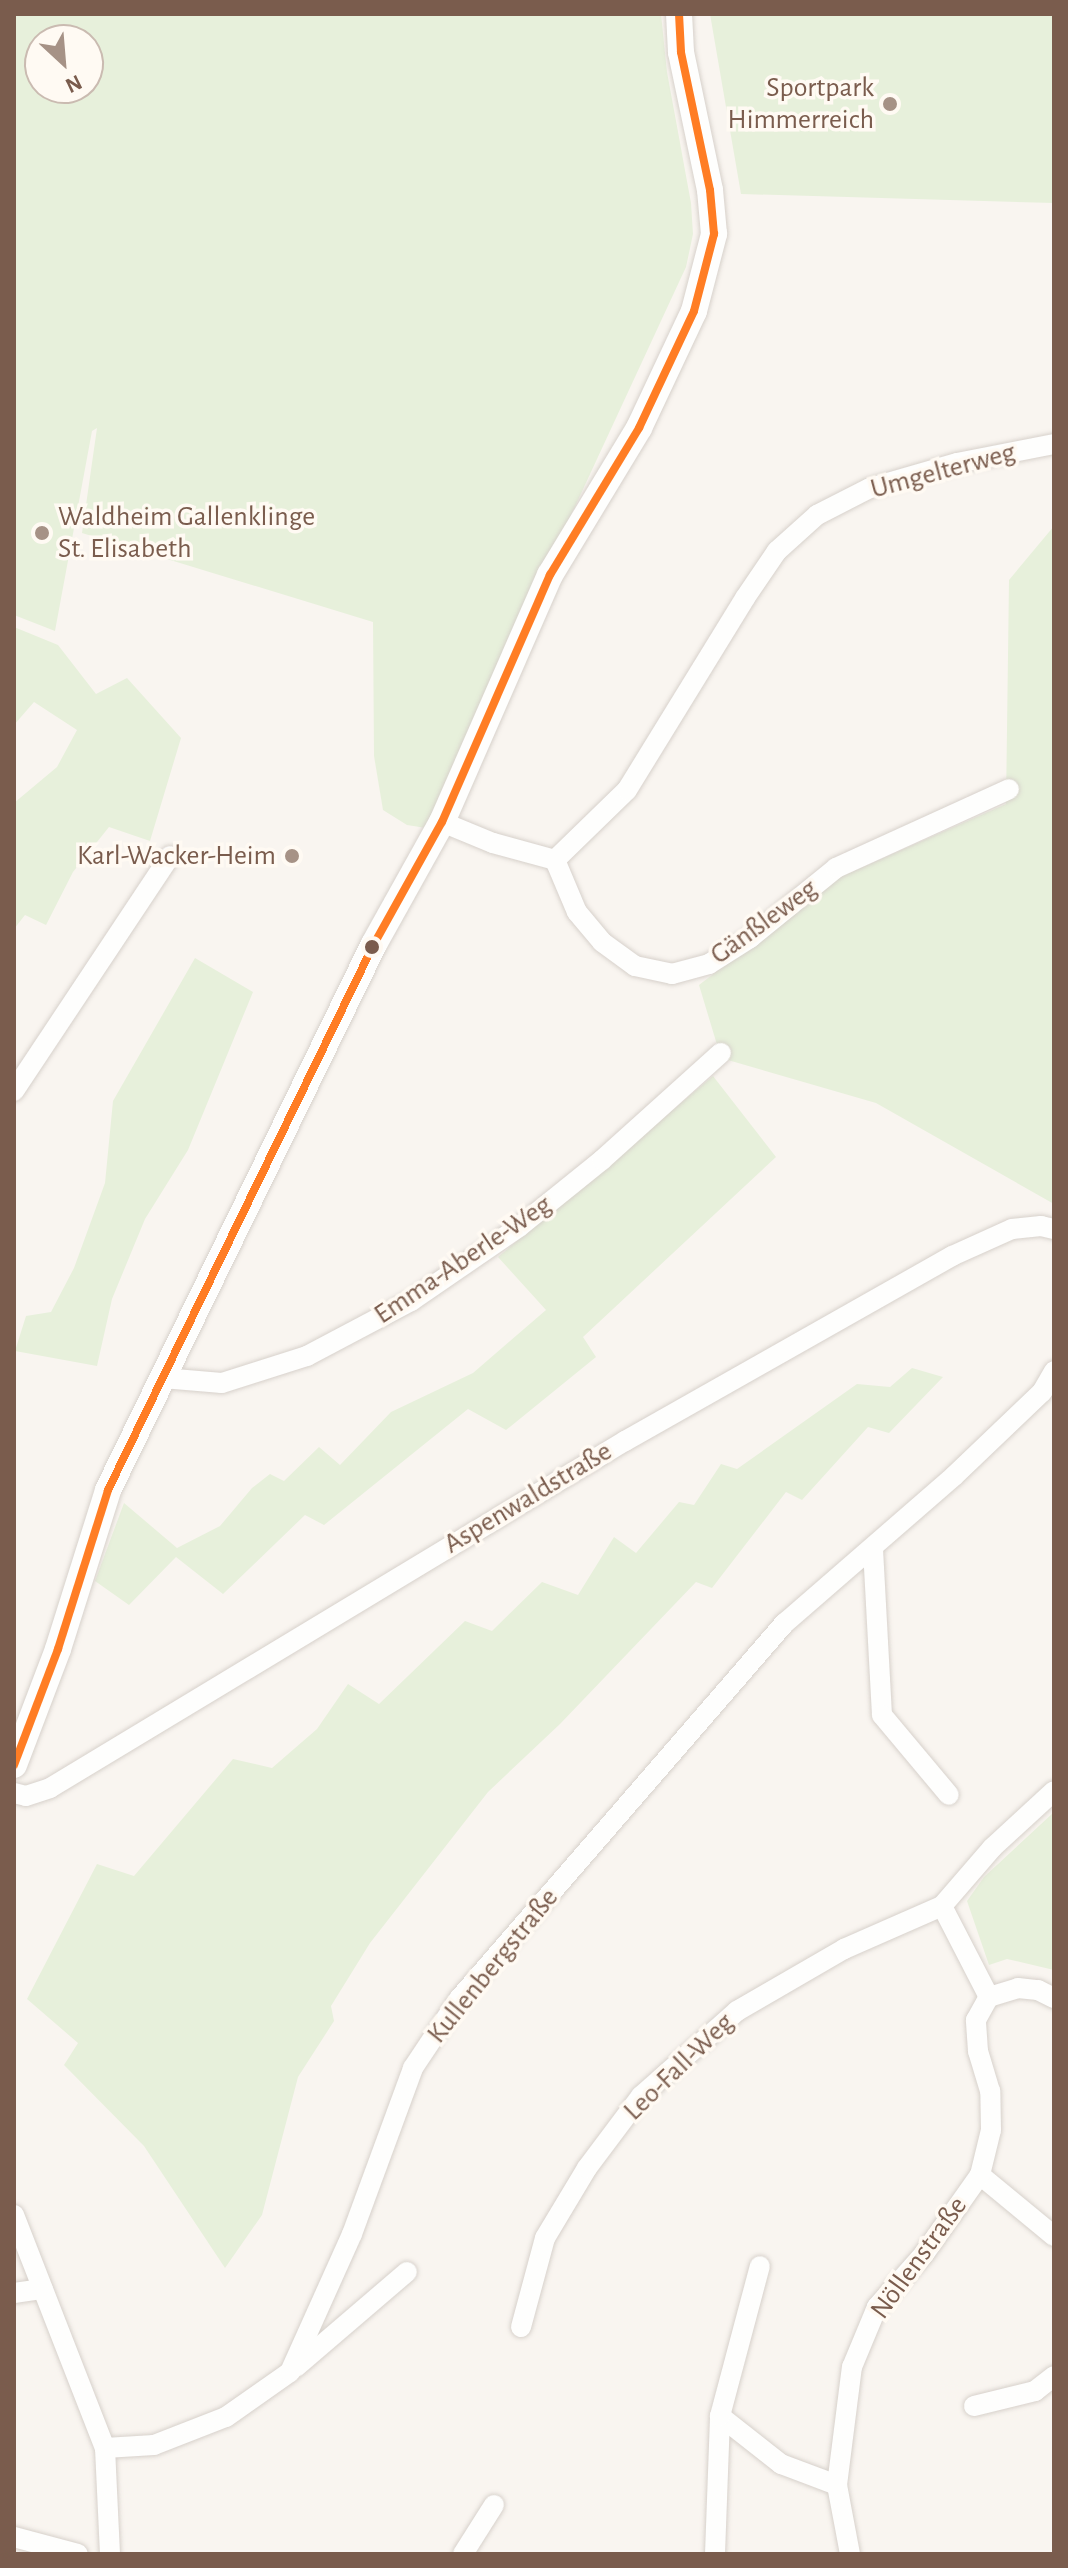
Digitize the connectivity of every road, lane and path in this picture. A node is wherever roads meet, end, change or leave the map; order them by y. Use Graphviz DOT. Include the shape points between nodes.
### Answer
graph roads {
  1 [pos="679,14"];
  2 [pos="1054,444"];
  3 [pos="1009,789"];
  4 [pos="442,822"];
  5 [pos="170,856"];
  6 [pos="555,860"];
  7 [pos="721,1053"];
  8 [pos="14,1091"];
  9 [pos="1054,1229"];
  10 [pos="1054,1371"];
  11 [pos="163,1378"];
  12 [pos="1048,1395"];
  13 [pos="873,1549"];
  14 [pos="14,1765"];
  15 [pos="1054,1791"];
  16 [pos="14,1793"];
  17 [pos="949,1795"];
  18 [pos="942,1906"];
  19 [pos="989,1997"];
  20 [pos="1054,1998"];
  21 [pos="980,2175"];
  22 [pos="14,2215"];
  23 [pos="1054,2236"];
  24 [pos="760,2266"];
  25 [pos="407,2272"];
  26 [pos="43,2289"];
  27 [pos="14,2293"];
  28 [pos="521,2327"];
  29 [pos="290,2372"];
  30 [pos="1054,2376"];
  31 [pos="974,2406"];
  32 [pos="720,2416"];
  33 [pos="105,2448"];
  34 [pos="837,2485"];
  35 [pos="494,2505"];
  36 [pos="14,2537"];
  37 [pos="78,2554"];
  38 [pos="110,2554"];
  39 [pos="463,2554"];
  40 [pos="715,2554"];
  41 [pos="850,2554"];
  1 -- 4 [label="street" via="681,52 710,190 714,234 707,273 639,428 550,575"];
  2 -- 6 [label="street, Umgelterweg" via="957,463 870,488 817,515 777,551 749,591 627,790"];
  3 -- 6 [label="street, Gänßleweg" via="836,868 750,938 709,964 672,974 635,966 602,942 577,912"];
  4 -- 6 [label="street"];
  4 -- 11 [label="street" via="374,944"];
  5 -- 8 [label="street"];
  7 -- 11 [label="street, Emma-Aberle-Weg" via="519,1227 411,1301 307,1356 235,1379 222,1383"];
  9 -- 16 [label="street, Aspenwaldstraße" via="1012,1229 952,1256 612,1449 50,1788 26,1796"];
  10 -- 12 [label="street, Kullenbergstraße"];
  11 -- 14 [label="street" via="108,1490 58,1649"];
  12 -- 13 [label="street, Kullenbergstraße"];
  13 -- 17 [label="street" via="882,1715"];
  13 -- 29 [label="street, Kullenbergstraße" via="785,1623 459,1999 413,2068 352,2234"];
  15 -- 18 [label="street" via="992,1848"];
  18 -- 19 [label="street"];
  18 -- 28 [label="street, Leo-Fall-Weg" via="844,1949 737,2011 641,2096 587,2168 545,2238"];
  19 -- 20 [label="street" via="1018,1988"];
  19 -- 21 [label="street, Nöllenstraße" via="976,2020 978,2051 990,2091 991,2130"];
  21 -- 23 [label="street, Nöllenstraße"];
  21 -- 34 [label="street, Nöllenstraße" via="924,2254 877,2307 852,2367"];
  22 -- 26 [label="street"];
  24 -- 32 [label="street"];
  25 -- 29 [label="street"];
  26 -- 27 [label="street"];
  26 -- 33 [label="street"];
  29 -- 33 [label="street" via="226,2417 154,2445"];
  30 -- 31 [label="street" via="1035,2391"];
  32 -- 34 [label="street" via="781,2464"];
  32 -- 40 [label="street"];
  33 -- 38 [label="street"];
  34 -- 41 [label="street, Nöllenstraße"];
  35 -- 39 [label="street"];
  36 -- 37 [label="street"];
}
